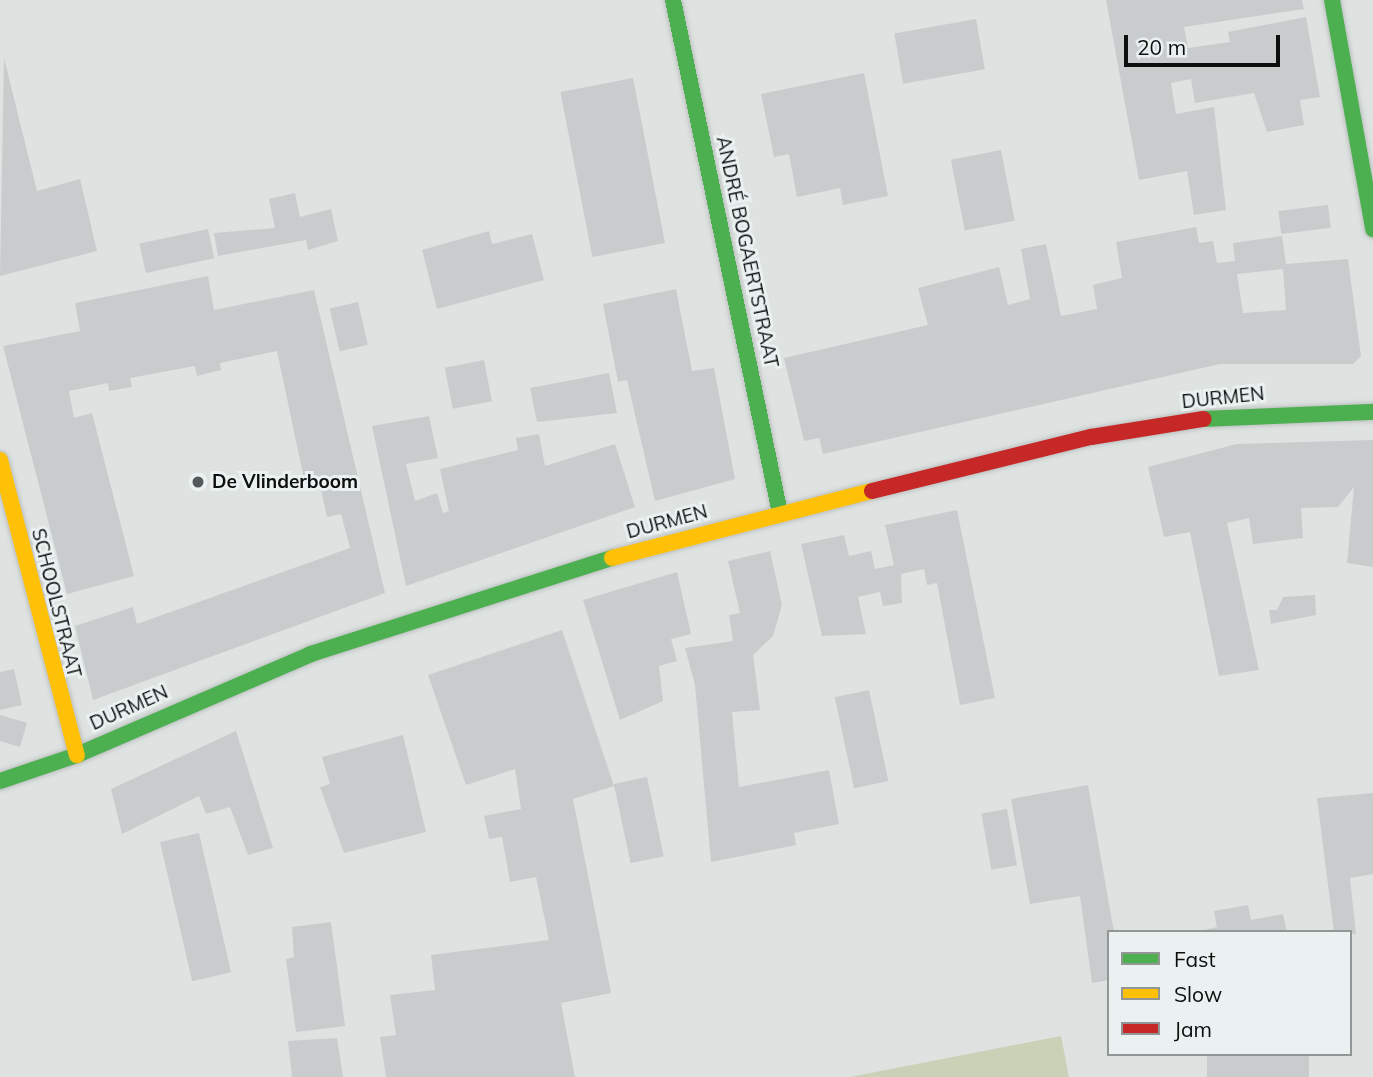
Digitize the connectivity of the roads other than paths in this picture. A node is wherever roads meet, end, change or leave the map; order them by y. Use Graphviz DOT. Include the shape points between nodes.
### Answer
graph roads {
  1 [pos="673,0"];
  2 [pos="1332,0"];
  3 [pos="1373,229"];
  4 [pos="1373,412"];
  5 [pos="0,460"];
  6 [pos="780,513"];
  7 [pos="77,755"];
  8 [pos="0,781"];
  1 -- 6 [label="street, ANDRÉ BOGAERTSTRAAT"];
  2 -- 3 [label="street"];
  4 -- 6 [label="street, DURMEN" via="1241,413 1091,437"];
  5 -- 7 [label="street, SCHOOLSTRAAT"];
  6 -- 7 [label="street, DURMEN" via="540,578 311,654"];
  7 -- 8 [label="street, DURMEN"];
}
